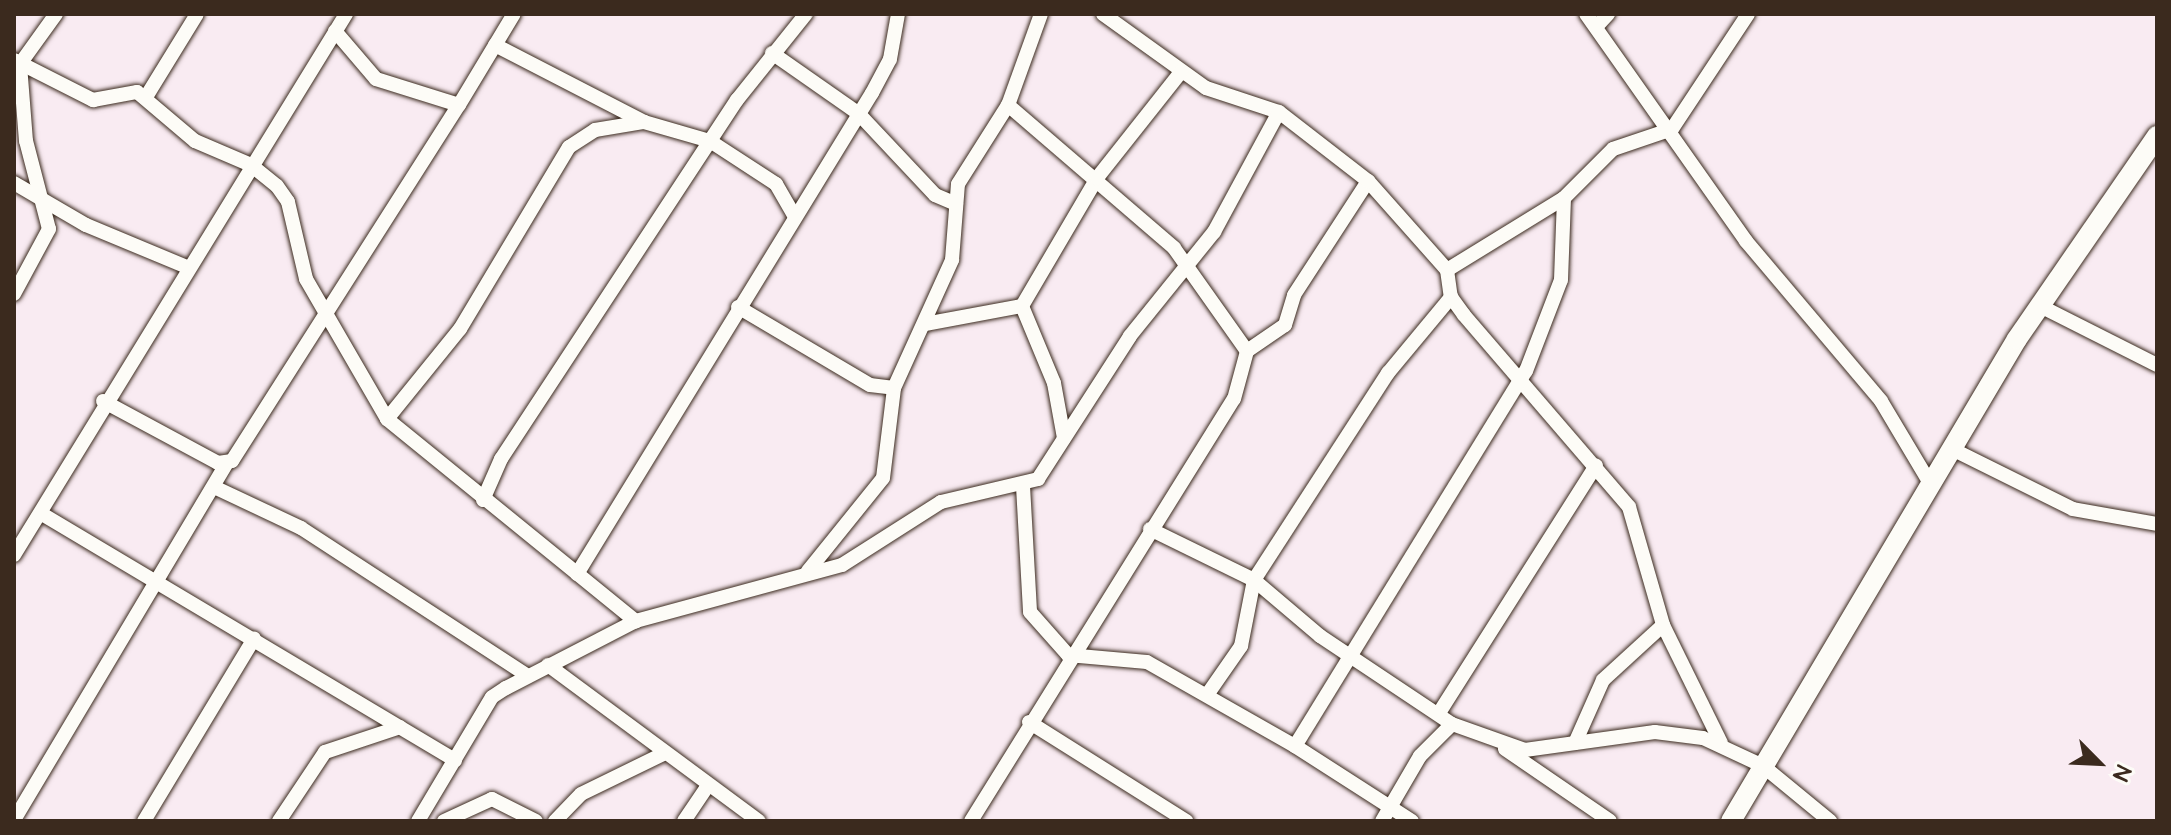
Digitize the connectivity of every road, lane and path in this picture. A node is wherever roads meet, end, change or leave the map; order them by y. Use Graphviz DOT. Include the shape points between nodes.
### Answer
graph roads {
  1 [pos="56,14"];
  2 [pos="197,14"];
  3 [pos="346,14"];
  4 [pos="514,14"];
  5 [pos="806,14"];
  6 [pos="898,14"];
  7 [pos="1041,14"];
  8 [pos="1103,14"];
  9 [pos="1586,14"];
  10 [pos="1608,14"];
  11 [pos="1748,14"];
  12 [pos="1596,27"];
  13 [pos="335,31"];
  14 [pos="495,45"];
  15 [pos="772,53"];
  16 [pos="17,62"];
  17 [pos="1181,72"];
  18 [pos="146,97"];
  19 [pos="459,105"];
  20 [pos="1008,105"];
  21 [pos="1279,112"];
  22 [pos="859,114"];
  23 [pos="644,122"];
  24 [pos="1672,129"];
  25 [pos="2157,136"];
  26 [pos="710,141"];
  27 [pos="2149,152"];
  28 [pos="14,160"];
  29 [pos="251,165"];
  30 [pos="32,166"];
  31 [pos="1097,178"];
  32 [pos="1368,181"];
  33 [pos="14,183"];
  34 [pos="43,195"];
  35 [pos="1564,198"];
  36 [pos="956,204"];
  37 [pos="794,215"];
  38 [pos="1186,263"];
  39 [pos="187,267"];
  40 [pos="1447,270"];
  41 [pos="14,294"];
  42 [pos="1451,297"];
  43 [pos="2038,305"];
  44 [pos="1022,306"];
  45 [pos="738,307"];
  46 [pos="324,310"];
  47 [pos="925,324"];
  48 [pos="1247,351"];
  49 [pos="2157,365"];
  50 [pos="1520,380"];
  51 [pos="894,388"];
  52 [pos="103,401"];
  53 [pos="387,419"];
  54 [pos="1064,438"];
  55 [pos="1952,449"];
  56 [pos="226,464"];
  57 [pos="1596,466"];
  58 [pos="1931,485"];
  59 [pos="1023,486"];
  60 [pos="214,487"];
  61 [pos="483,500"];
  62 [pos="42,514"];
  63 [pos="2157,524"];
  64 [pos="1150,529"];
  65 [pos="14,555"];
  66 [pos="808,571"];
  67 [pos="577,574"];
  68 [pos="1254,580"];
  69 [pos="159,582"];
  70 [pos="636,621"];
  71 [pos="1663,625"];
  72 [pos="254,639"];
  73 [pos="1349,654"];
  74 [pos="1068,655"];
  75 [pos="548,665"];
  76 [pos="528,676"];
  77 [pos="1207,695"];
  78 [pos="1439,713"];
  79 [pos="1029,722"];
  80 [pos="1452,724"];
  81 [pos="400,727"];
  82 [pos="1575,743"];
  83 [pos="1721,743"];
  84 [pos="1499,745"];
  85 [pos="1295,746"];
  86 [pos="663,754"];
  87 [pos="455,760"];
  88 [pos="1763,766"];
  89 [pos="706,788"];
  90 [pos="1391,807"];
  91 [pos="14,820"];
  92 [pos="975,820"];
  93 [pos="144,821"];
  94 [pos="279,821"];
  95 [pos="418,821"];
  96 [pos="444,821"];
  97 [pos="536,821"];
  98 [pos="555,821"];
  99 [pos="684,821"];
  100 [pos="759,821"];
  101 [pos="1186,821"];
  102 [pos="1382,821"];
  103 [pos="1412,821"];
  104 [pos="1610,821"];
  105 [pos="1731,821"];
  106 [pos="1830,821"];
  1 -- 16 [label="street"];
  2 -- 18 [label="street"];
  3 -- 13 [label="street"];
  4 -- 14 [label="street"];
  5 -- 15 [label="street" via="791,42"];
  6 -- 22 [label="street" via="890,59"];
  7 -- 20 [label="street"];
  8 -- 17 [label="street"];
  9 -- 12 [label="street"];
  10 -- 12 [label="street"];
  11 -- 24 [label="street"];
  12 -- 24 [label="street"];
  13 -- 19 [label="street" via="376,79"];
  13 -- 29 [label="street"];
  14 -- 19 [label="street"];
  14 -- 23 [label="street"];
  15 -- 22 [label="street"];
  15 -- 26 [label="street"];
  16 -- 18 [label="street" via="93,100 123,92"];
  16 -- 30 [label="street"];
  17 -- 21 [label="street"];
  17 -- 31 [label="street"];
  18 -- 29 [label="street" via="195,141"];
  19 -- 46 [label="street"];
  20 -- 31 [label="street"];
  20 -- 36 [label="street" via="958,184"];
  21 -- 32 [label="street"];
  21 -- 38 [label="street" via="1214,232"];
  22 -- 36 [label="street" via="935,195"];
  22 -- 37 [label="street"];
  23 -- 26 [label="street"];
  23 -- 53 [label="street" via="595,130 569,147 460,329"];
  24 -- 35 [label="street" via="1613,149"];
  24 -- 58 [label="street" via="1746,241 1881,401"];
  25 -- 27 [label="street"];
  26 -- 37 [label="street" via="776,184"];
  26 -- 61 [label="street" via="501,459"];
  27 -- 43 [label="street"];
  28 -- 30 [label="street"];
  29 -- 39 [label="street"];
  29 -- 46 [label="street" via="288,202 306,279"];
  30 -- 34 [label="street"];
  31 -- 38 [label="street"];
  31 -- 44 [label="street"];
  32 -- 40 [label="street"];
  32 -- 48 [label="street" via="1294,295 1285,325"];
  33 -- 34 [label="street"];
  34 -- 39 [label="street" via="86,225"];
  34 -- 41 [label="street" via="49,229"];
  35 -- 40 [label="street"];
  35 -- 50 [label="street" via="1561,280"];
  36 -- 47 [label="street" via="952,260"];
  37 -- 45 [label="street"];
  38 -- 48 [label="street" via="1200,294"];
  38 -- 54 [label="street"];
  39 -- 52 [label="street"];
  40 -- 42 [label="street"];
  42 -- 50 [label="street"];
  42 -- 68 [label="street" via="1388,373"];
  43 -- 49 [label="street"];
  43 -- 55 [label="street"];
  44 -- 47 [label="street"];
  44 -- 54 [label="street" via="1054,383"];
  45 -- 51 [label="street" via="870,385"];
  45 -- 67 [label="street"];
  46 -- 53 [label="street"];
  46 -- 56 [label="street"];
  47 -- 51 [label="street"];
  48 -- 64 [label="street" via="1234,399"];
  50 -- 57 [label="street"];
  50 -- 73 [label="street"];
  51 -- 66 [label="street" via="883,478"];
  52 -- 56 [label="street"];
  52 -- 62 [label="street"];
  53 -- 61 [label="street"];
  54 -- 59 [label="street" via="1038,479"];
  55 -- 58 [label="street"];
  55 -- 63 [label="street" via="2073,509"];
  56 -- 60 [label="street"];
  57 -- 71 [label="street" via="1629,507"];
  57 -- 78 [label="street"];
  58 -- 88 [label="street"];
  59 -- 66 [label="street" via="988,487 941,502 866,553"];
  59 -- 74 [label="street" via="1030,612"];
  60 -- 69 [label="street"];
  60 -- 76 [label="street" via="301,528"];
  61 -- 67 [label="street"];
  62 -- 65 [label="street"];
  62 -- 69 [label="street"];
  64 -- 68 [label="street"];
  64 -- 74 [label="street"];
  66 -- 70 [label="street"];
  67 -- 70 [label="street"];
  68 -- 73 [label="street"];
  68 -- 77 [label="street" via="1241,646"];
  69 -- 72 [label="street"];
  69 -- 91 [label="street"];
  70 -- 75 [label="street"];
  71 -- 82 [label="street" via="1603,680"];
  71 -- 83 [label="street"];
  72 -- 81 [label="street"];
  72 -- 93 [label="street"];
  73 -- 78 [label="street"];
  73 -- 85 [label="street"];
  74 -- 77 [label="street" via="1147,662"];
  74 -- 79 [label="street"];
  75 -- 76 [label="street"];
  75 -- 86 [label="street"];
  76 -- 87 [label="street" via="492,697"];
  77 -- 85 [label="street"];
  78 -- 80 [label="street"];
  79 -- 92 [label="street"];
  79 -- 101 [label="street"];
  80 -- 84 [label="street"];
  80 -- 90 [label="street" via="1420,756"];
  81 -- 87 [label="street"];
  81 -- 94 [label="street" via="325,752"];
  82 -- 83 [label="street" via="1655,732"];
  82 -- 84 [label="street" via="1525,750"];
  83 -- 88 [label="street"];
  84 -- 104 [label="street"];
  85 -- 90 [label="street"];
  86 -- 89 [label="street"];
  86 -- 98 [label="street" via="590,788"];
  87 -- 95 [label="street"];
  88 -- 105 [label="street"];
  88 -- 106 [label="street"];
  89 -- 99 [label="street"];
  89 -- 100 [label="street"];
  90 -- 102 [label="street"];
  90 -- 103 [label="street"];
  96 -- 97 [label="street" via="492,799"];
}
